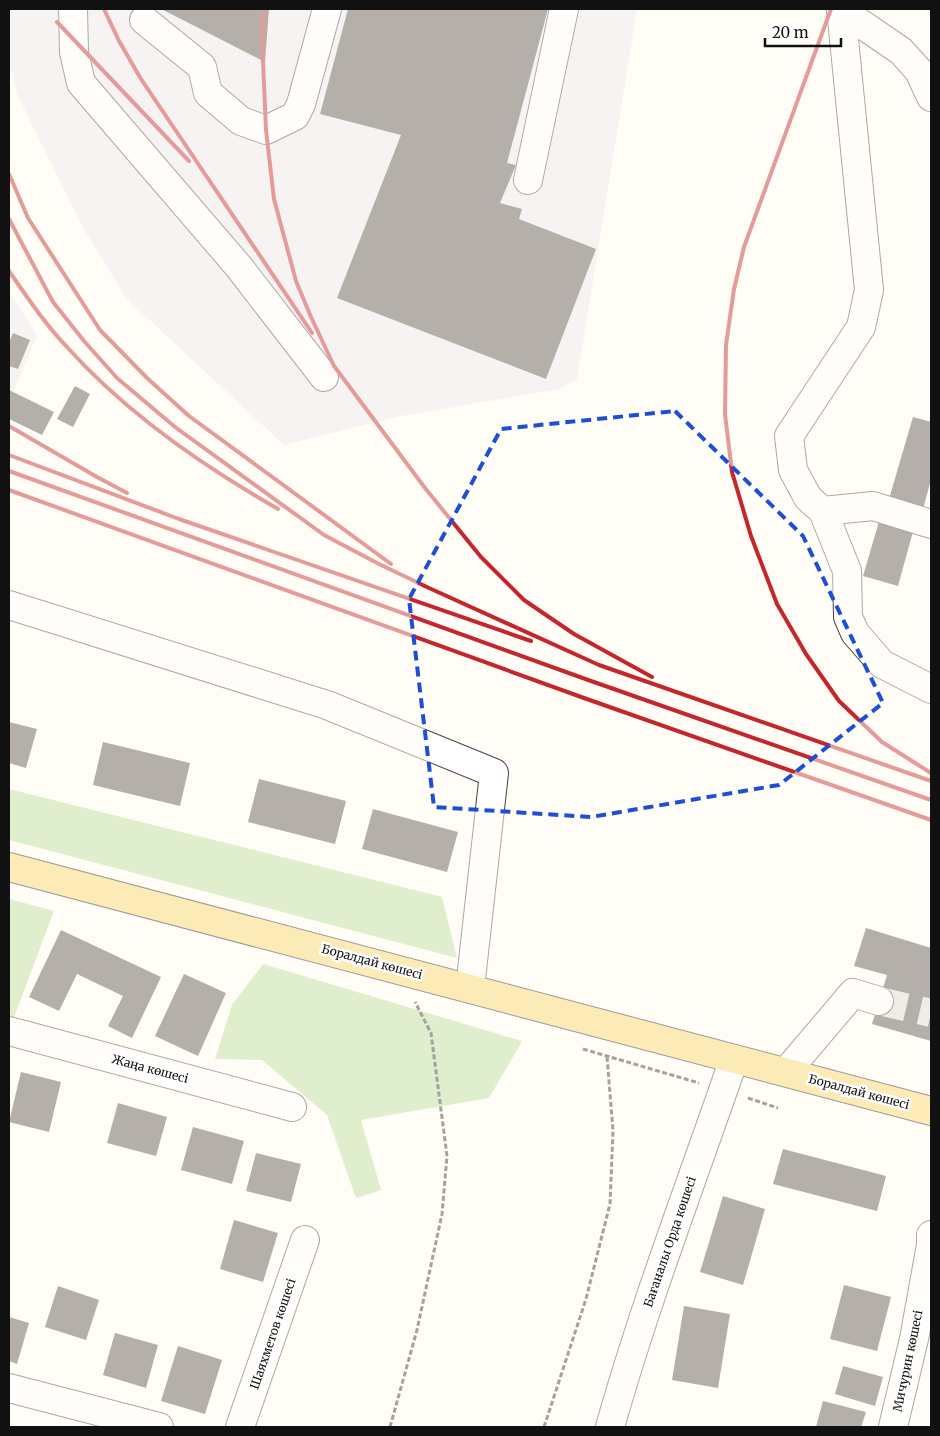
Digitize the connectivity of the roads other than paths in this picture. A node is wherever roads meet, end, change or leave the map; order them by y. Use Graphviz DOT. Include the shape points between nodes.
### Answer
graph roads {
  1 [pos="72,9"];
  2 [pos="327,9"];
  3 [pos="564,9"];
  4 [pos="841,9"];
  5 [pos="144,20"];
  6 [pos="931,98"];
  7 [pos="528,180"];
  8 [pos="324,377"];
  9 [pos="823,511"];
  10 [pos="931,524"];
  11 [pos="9,605"];
  12 [pos="931,690"];
  13 [pos="9,866"];
  14 [pos="470,988"];
  15 [pos="880,1001"];
  16 [pos="9,1031"];
  17 [pos="734,1059"];
  18 [pos="786,1072"];
  19 [pos="292,1107"];
  20 [pos="931,1111"];
  21 [pos="931,1235"];
  22 [pos="305,1240"];
  23 [pos="9,1388"];
  24 [pos="159,1427"];
  25 [pos="240,1427"];
  26 [pos="610,1427"];
  27 [pos="893,1427"];
  1 -- 8 [label="street" via="74,52 81,83 239,267"];
  2 -- 5 [label="street" via="295,116 266,130 241,121 208,94 202,66"];
  3 -- 7 [label="street"];
  4 -- 6 [label="street" via="901,51 919,71"];
  4 -- 9 [label="street" via="869,290 861,327 789,436 793,470 808,498"];
  9 -- 10 [label="street" via="873,506"];
  9 -- 12 [label="street" via="847,571 848,616 855,632 882,664"];
  11 -- 14 [label="street" via="327,705 494,773"];
  13 -- 14 [label="main road, Боралдай көшесі"];
  14 -- 17 [label="main road, Боралдай көшесі"];
  15 -- 18 [label="street" via="853,993"];
  16 -- 19 [label="street, Жаңа көшесі"];
  17 -- 18 [label="main road, Боралдай көшесі"];
  17 -- 26 [label="street, Бағаналы Орда көшесі" via="672,1234"];
  18 -- 20 [label="main road, Боралдай көшесі"];
  21 -- 27 [label="street, Мичурин көшесі" via="914,1339"];
  22 -- 25 [label="street, Шаяхметов көшесі"];
  23 -- 24 [label="street"];
}
